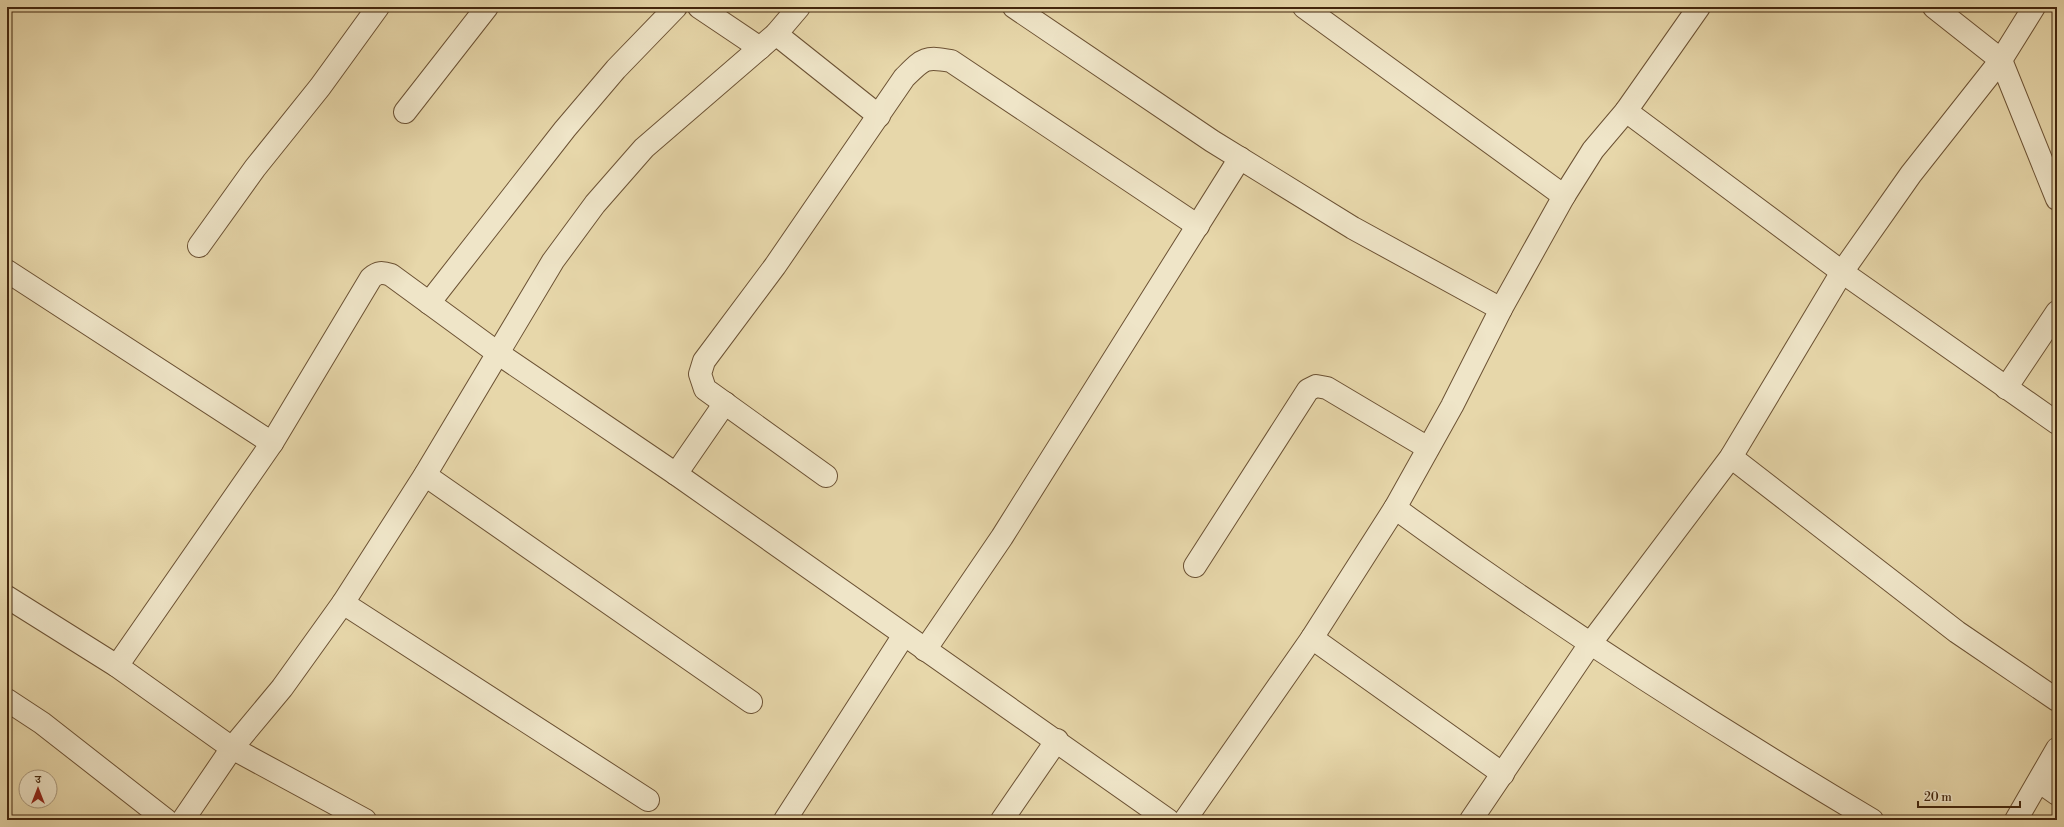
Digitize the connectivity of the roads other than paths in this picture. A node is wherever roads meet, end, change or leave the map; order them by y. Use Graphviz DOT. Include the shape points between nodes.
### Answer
graph roads {
  1 [pos="378,7"];
  2 [pos="487,7"];
  3 [pos="676,7"];
  4 [pos="700,7"];
  5 [pos="799,7"];
  6 [pos="1014,7"];
  7 [pos="1304,7"];
  8 [pos="1699,7"];
  9 [pos="1934,7"];
  10 [pos="2034,7"];
  11 [pos="776,34"];
  12 [pos="760,48"];
  13 [pos="2001,60"];
  14 [pos="1626,111"];
  15 [pos="405,112"];
  16 [pos="879,116"];
  17 [pos="1240,158"];
  18 [pos="1564,196"];
  19 [pos="2057,200"];
  20 [pos="1198,226"];
  21 [pos="199,246"];
  22 [pos="7,271"];
  23 [pos="1842,272"];
  24 [pos="429,303"];
  25 [pos="1501,309"];
  26 [pos="2057,312"];
  27 [pos="499,354"];
  28 [pos="2006,388"];
  29 [pos="725,403"];
  30 [pos="2057,423"];
  31 [pos="272,443"];
  32 [pos="1428,448"];
  33 [pos="1731,457"];
  34 [pos="676,474"];
  35 [pos="425,475"];
  36 [pos="826,476"];
  37 [pos="1395,508"];
  38 [pos="1195,566"];
  39 [pos="7,598"];
  40 [pos="343,603"];
  41 [pos="904,635"];
  42 [pos="1312,638"];
  43 [pos="1590,644"];
  44 [pos="925,650"];
  45 [pos="117,666"];
  46 [pos="7,700"];
  47 [pos="2057,700"];
  48 [pos="751,702"];
  49 [pos="1056,740"];
  50 [pos="232,748"];
  51 [pos="2057,750"];
  52 [pos="1503,774"];
  53 [pos="2040,782"];
  54 [pos="2057,794"];
  55 [pos="648,800"];
  56 [pos="166,820"];
  57 [pos="183,820"];
  58 [pos="365,820"];
  59 [pos="785,820"];
  60 [pos="1002,820"];
  61 [pos="1168,820"];
  62 [pos="1186,820"];
  63 [pos="1471,820"];
  64 [pos="1872,820"];
  65 [pos="2016,820"];
  1 -- 21 [label="street"];
  2 -- 15 [label="street"];
  3 -- 24 [label="street" via="616,69 564,129"];
  4 -- 12 [label="street"];
  5 -- 11 [label="street"];
  6 -- 17 [label="street"];
  7 -- 18 [label="street"];
  8 -- 14 [label="street"];
  9 -- 13 [label="street"];
  10 -- 13 [label="street"];
  11 -- 12 [label="street"];
  11 -- 16 [label="street"];
  12 -- 27 [label="street" via="644,148 595,204 553,261"];
  13 -- 19 [label="street"];
  13 -- 23 [label="street" via="1911,174"];
  14 -- 18 [label="street" via="1594,150"];
  14 -- 23 [label="street"];
  16 -- 20 [label="street" via="904,78 919,63 932,57 951,61"];
  16 -- 29 [label="street" via="775,266 704,362 700,374 705,389"];
  17 -- 20 [label="street"];
  17 -- 25 [label="street" via="1354,228"];
  18 -- 25 [label="street"];
  20 -- 44 [label="street" via="1002,537"];
  22 -- 31 [label="street"];
  23 -- 28 [label="street"];
  23 -- 33 [label="street"];
  24 -- 27 [label="street"];
  24 -- 31 [label="street" via="391,275 383,272 371,278"];
  25 -- 32 [label="street"];
  26 -- 28 [label="street"];
  27 -- 34 [label="street"];
  27 -- 35 [label="street"];
  28 -- 30 [label="street"];
  29 -- 34 [label="street"];
  29 -- 36 [label="street"];
  31 -- 45 [label="street"];
  32 -- 37 [label="street"];
  32 -- 38 [label="street" via="1327,388 1316,386 1308,390"];
  33 -- 43 [label="street"];
  33 -- 47 [label="street" via="1957,632"];
  34 -- 41 [label="street"];
  35 -- 40 [label="street"];
  35 -- 48 [label="street"];
  37 -- 42 [label="street"];
  37 -- 43 [label="street"];
  39 -- 45 [label="street"];
  40 -- 50 [label="street" via="282,688"];
  40 -- 55 [label="street"];
  41 -- 44 [label="street"];
  41 -- 59 [label="street"];
  42 -- 52 [label="street"];
  42 -- 62 [label="street"];
  43 -- 52 [label="street"];
  43 -- 64 [label="street" via="1753,749"];
  44 -- 49 [label="street"];
  45 -- 50 [label="street"];
  46 -- 56 [label="street" via="42,723"];
  49 -- 60 [label="street"];
  49 -- 61 [label="street"];
  50 -- 57 [label="street"];
  50 -- 58 [label="street"];
  51 -- 53 [label="street"];
  52 -- 63 [label="street"];
  53 -- 54 [label="street"];
  53 -- 65 [label="street"];
}
